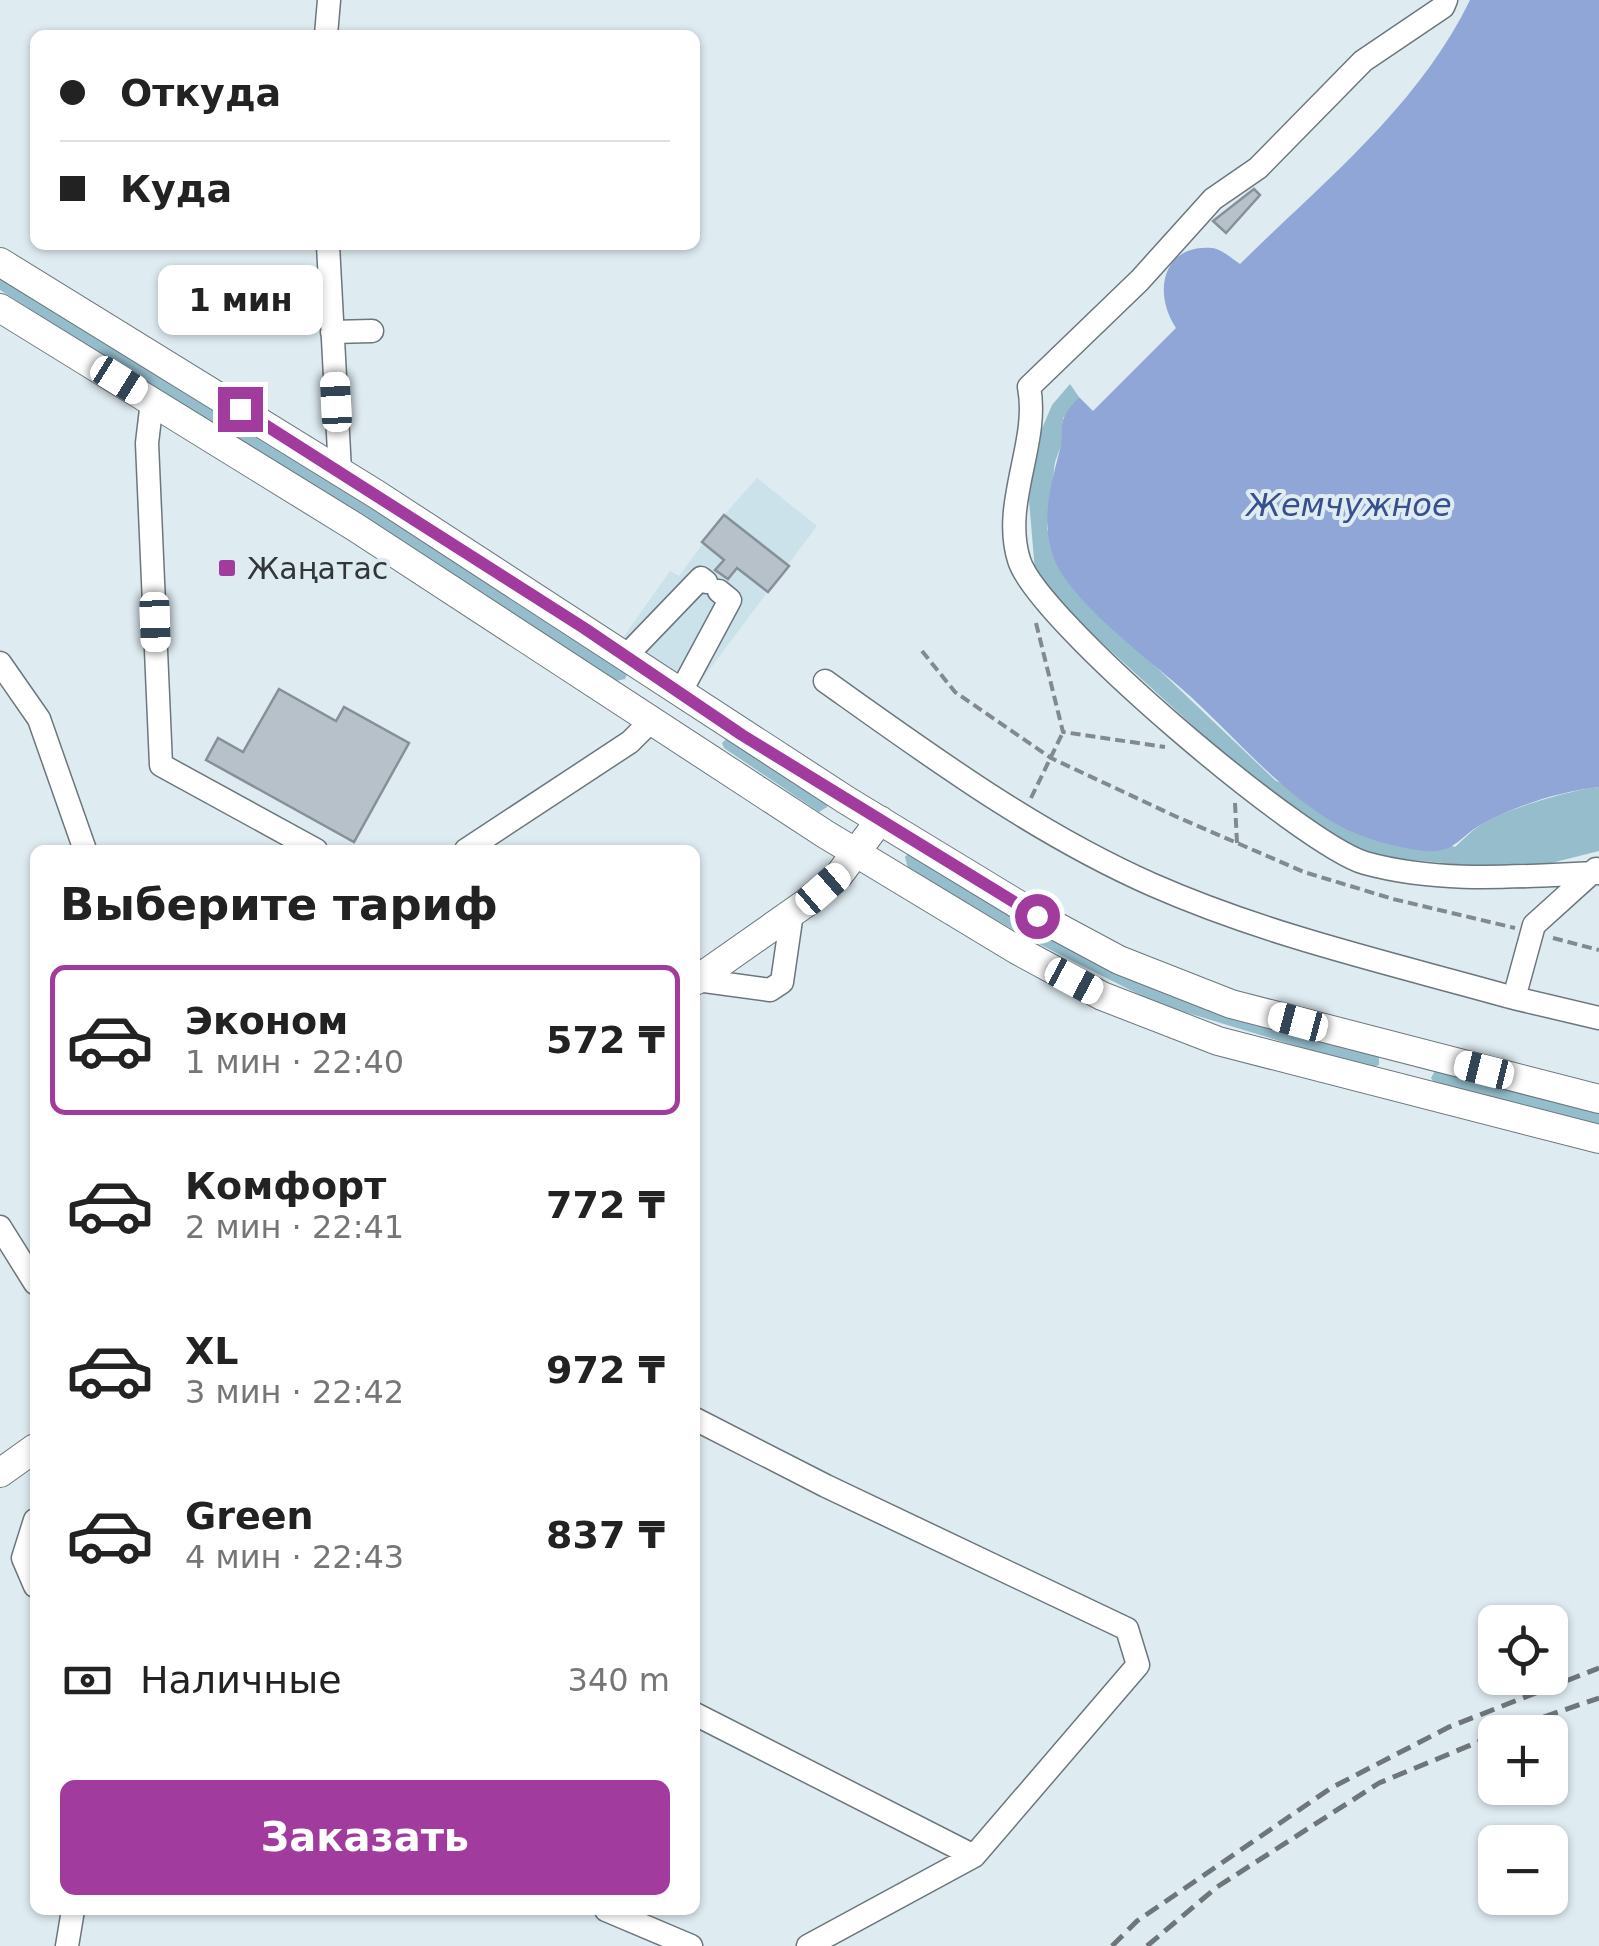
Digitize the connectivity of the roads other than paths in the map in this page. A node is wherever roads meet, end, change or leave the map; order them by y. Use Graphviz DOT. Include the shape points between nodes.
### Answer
graph roads {
  1 [pos="329,0"];
  2 [pos="1446,0"];
  3 [pos="326,30"];
  4 [pos="328,250"];
  5 [pos="0,262"];
  6 [pos="0,308"];
  7 [pos="372,331"];
  8 [pos="332,332"];
  9 [pos="152,401"];
  10 [pos="340,471"];
  11 [pos="626,656"];
  12 [pos="0,663"];
  13 [pos="825,681"];
  14 [pos="677,691"];
  15 [pos="651,722"];
  16 [pos="880,820"];
  17 [pos="83,845"];
  18 [pos="307,845"];
  19 [pos="474,845"];
  20 [pos="857,853"];
  21 [pos="1596,871"];
  22 [pos="792,913"];
  23 [pos="700,977"];
  24 [pos="700,981"];
  25 [pos="1514,998"];
  26 [pos="1599,1018"];
  27 [pos="1411,1051"];
  28 [pos="1400,1090"];
  29 [pos="1599,1099"];
  30 [pos="1599,1140"];
  31 [pos="0,1227"];
  32 [pos="30,1276"];
  33 [pos="700,1422"];
  34 [pos="30,1452"];
  35 [pos="0,1473"];
  36 [pos="30,1536"];
  37 [pos="30,1574"];
  38 [pos="700,1717"];
  39 [pos="974,1856"];
  40 [pos="72,1915"];
  41 [pos="618,1915"];
  42 [pos="67,1946"];
  43 [pos="691,1946"];
  44 [pos="808,1946"];
  1 -- 3 [label="street"];
  2 -- 21 [label="street" via="1362,61 1029,387 1016,550 1027,581 1127,685 1233,773 1360,862 1470,878"];
  4 -- 8 [label="street"];
  5 -- 10 [label="main road"];
  6 -- 9 [label="main road"];
  7 -- 8 [label="street"];
  8 -- 10 [label="street"];
  9 -- 15 [label="main road"];
  9 -- 18 [label="street" via="146,443 161,765"];
  10 -- 11 [label="main road"];
  11 -- 14 [label="main road"];
  11 -- 14 [label="street" via="701,578 730,600"];
  12 -- 17 [label="street" via="39,719"];
  13 -- 25 [label="street" via="1022,816 1150,884 1259,928"];
  14 -- 15 [label="main road"];
  14 -- 16 [label="main road"];
  15 -- 19 [label="street"];
  15 -- 20 [label="main road"];
  16 -- 20 [label="main road"];
  16 -- 27 [label="main road" via="1119,960 1230,1004"];
  20 -- 22 [label="main road"];
  20 -- 28 [label="main road" via="1102,996 1218,1041"];
  21 -- 25 [label="street" via="1534,925"];
  22 -- 23 [label="main road"];
  22 -- 24 [label="street" via="782,982 770,990"];
  25 -- 26 [label="street"];
  27 -- 28 [label="street"];
  27 -- 29 [label="main road"];
  28 -- 30 [label="main road"];
  31 -- 32 [label="street"];
  33 -- 39 [label="street" via="1126,1629 1138,1665"];
  34 -- 35 [label="main road"];
  36 -- 37 [label="street" via="23,1558"];
  38 -- 39 [label="street"];
  39 -- 44 [label="street"];
  40 -- 42 [label="street"];
  41 -- 43 [label="street"];
}
